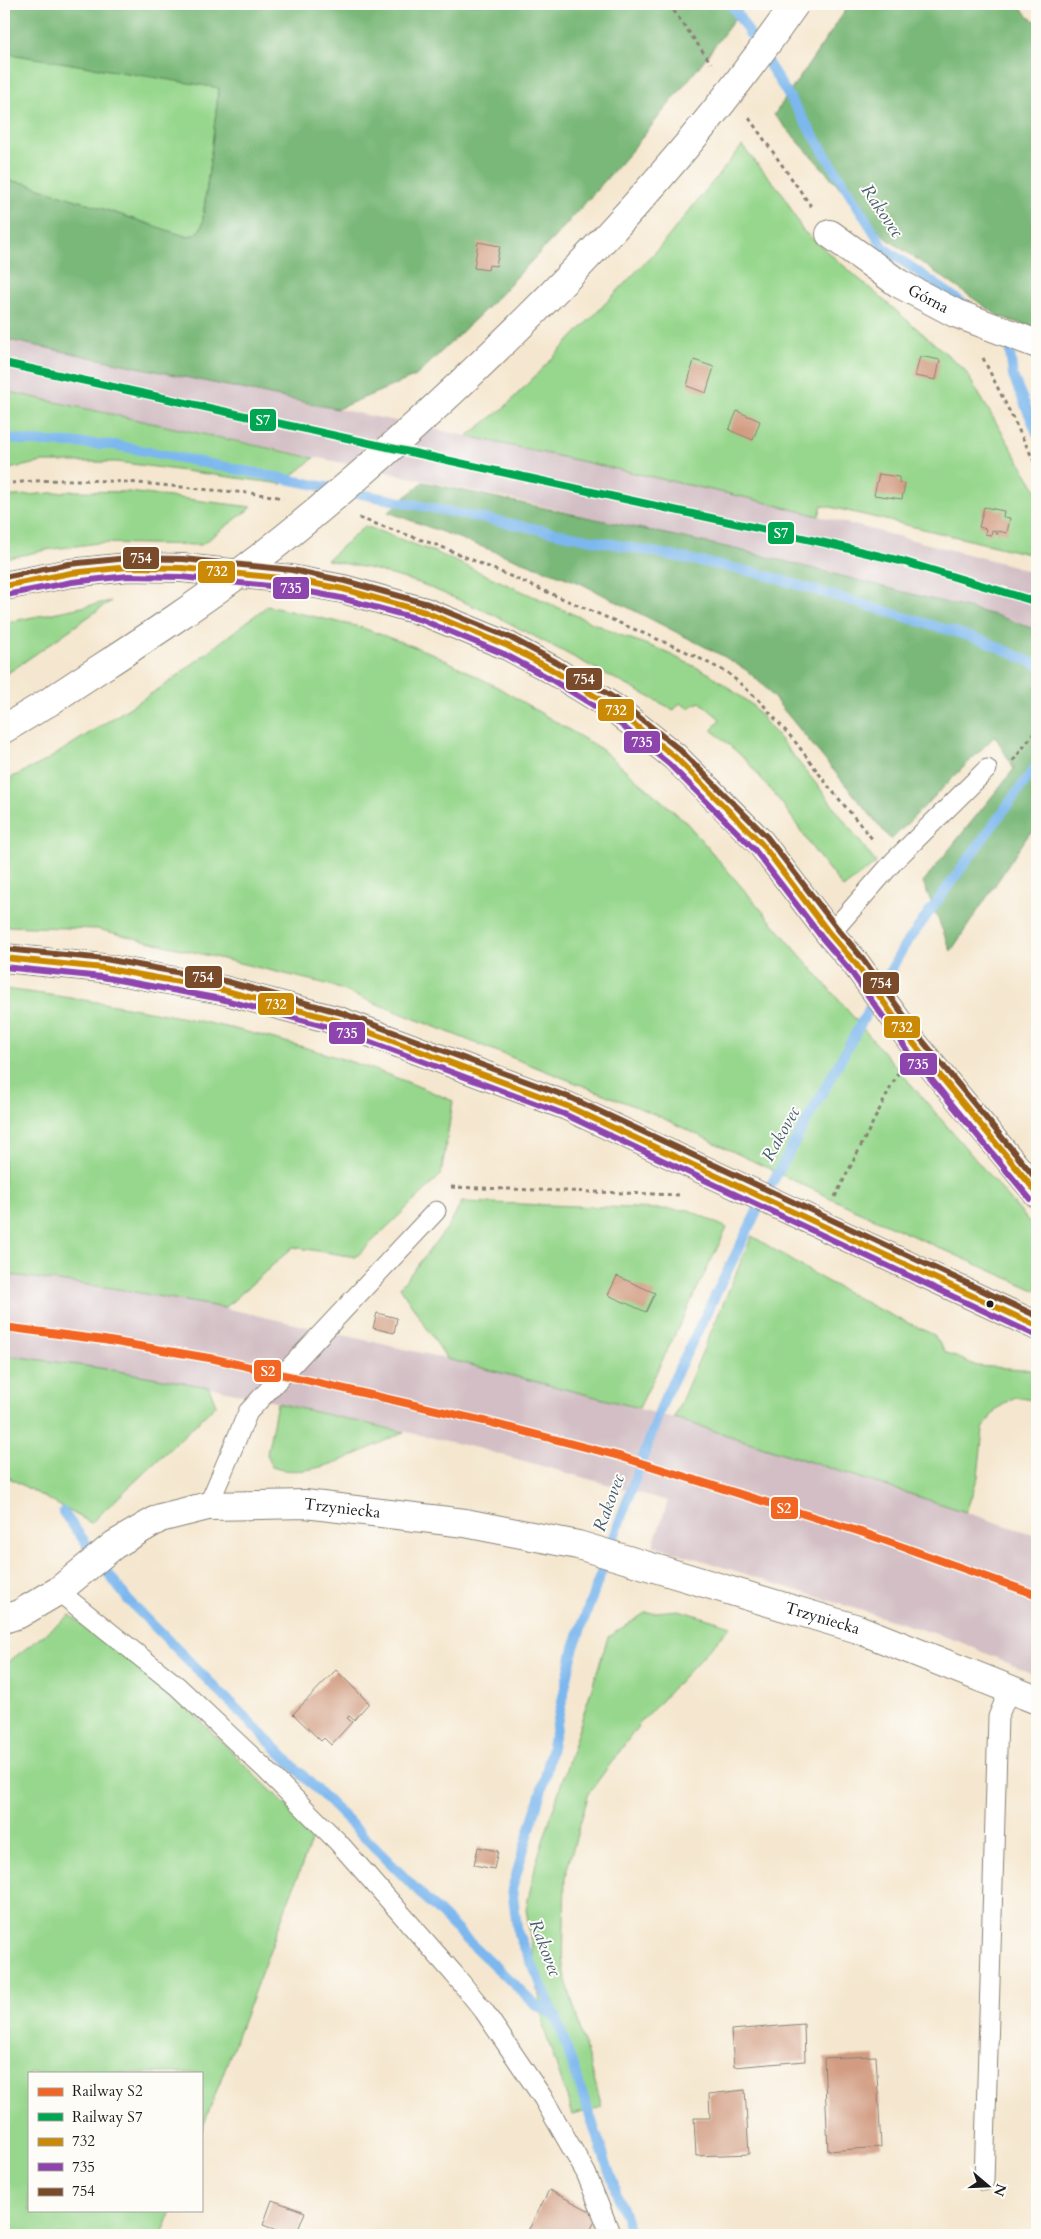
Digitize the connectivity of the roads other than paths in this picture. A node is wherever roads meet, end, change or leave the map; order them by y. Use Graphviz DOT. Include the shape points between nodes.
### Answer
graph roads {
  1 [pos="795,4"];
  2 [pos="830,234"];
  3 [pos="1037,344"];
  4 [pos="4,586"];
  5 [pos="4,729"];
  6 [pos="987,769"];
  7 [pos="830,934"];
  8 [pos="4,958"];
  9 [pos="1037,1193"];
  10 [pos="436,1211"];
  11 [pos="1037,1326"];
  12 [pos="208,1506"];
  13 [pos="69,1584"];
  14 [pos="4,1620"];
  15 [pos="1010,1688"];
  16 [pos="1037,1700"];
  17 [pos="984,2180"];
  18 [pos="611,2235"];
  1 -- 5 [label="main road, bridge" via="722,102 574,274 416,425 327,503 244,569"];
  2 -- 3 [label="main road, Górna" via="898,284 955,313"];
  4 -- 7 [label="main road" via="71,573 128,567 236,572 343,589 425,612 464,627 551,669 614,708 675,757 761,843"];
  6 -- 7 [label="lane" via="894,861"];
  7 -- 9 [label="main road" via="856,964 906,1035"];
  8 -- 11 [label="main road" via="103,968 223,990 339,1021 567,1106"];
  10 -- 12 [label="lane" via="248,1412"];
  12 -- 13 [label="main road, Trzyniecka" via="160,1518 114,1545"];
  12 -- 15 [label="main road, Trzyniecka" via="305,1504 465,1523 578,1545 858,1629"];
  13 -- 14 [label="main road"];
  13 -- 18 [label="lane" via="338,1842 454,1974 543,2098 586,2173"];
  15 -- 16 [label="main road, Trzyniecka"];
  15 -- 17 [label="lane" via="998,1718"];
}
